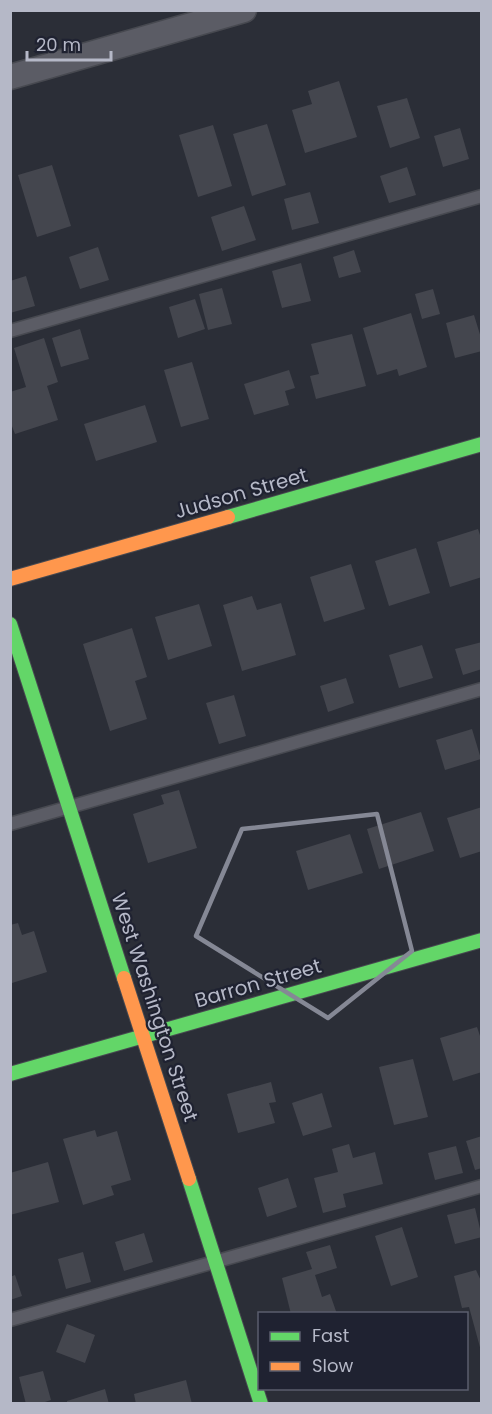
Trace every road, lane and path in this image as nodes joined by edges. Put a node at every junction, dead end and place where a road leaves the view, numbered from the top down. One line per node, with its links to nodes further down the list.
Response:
1 (244, 10): 2 (street)
2 (10, 77)
3 (482, 196): 4 (lane)
4 (10, 331)
5 (482, 444): 6 (street, Judson Street)
6 (10, 579)
7 (10, 624): 9 (street, West Washington Street)
8 (482, 689): 9 (lane)
9 (70, 808): 10 (lane); 12 (street, West Washington Street)
10 (10, 824)
11 (482, 940): 12 (street, Barron Street)
12 (144, 1036): 13 (street, Barron Street); 15 (street, West Washington Street)
13 (10, 1074)
14 (482, 1186): 15 (lane)
15 (216, 1262): 16 (lane); 17 (street, West Washington Street)
16 (10, 1320)
17 (261, 1404)

